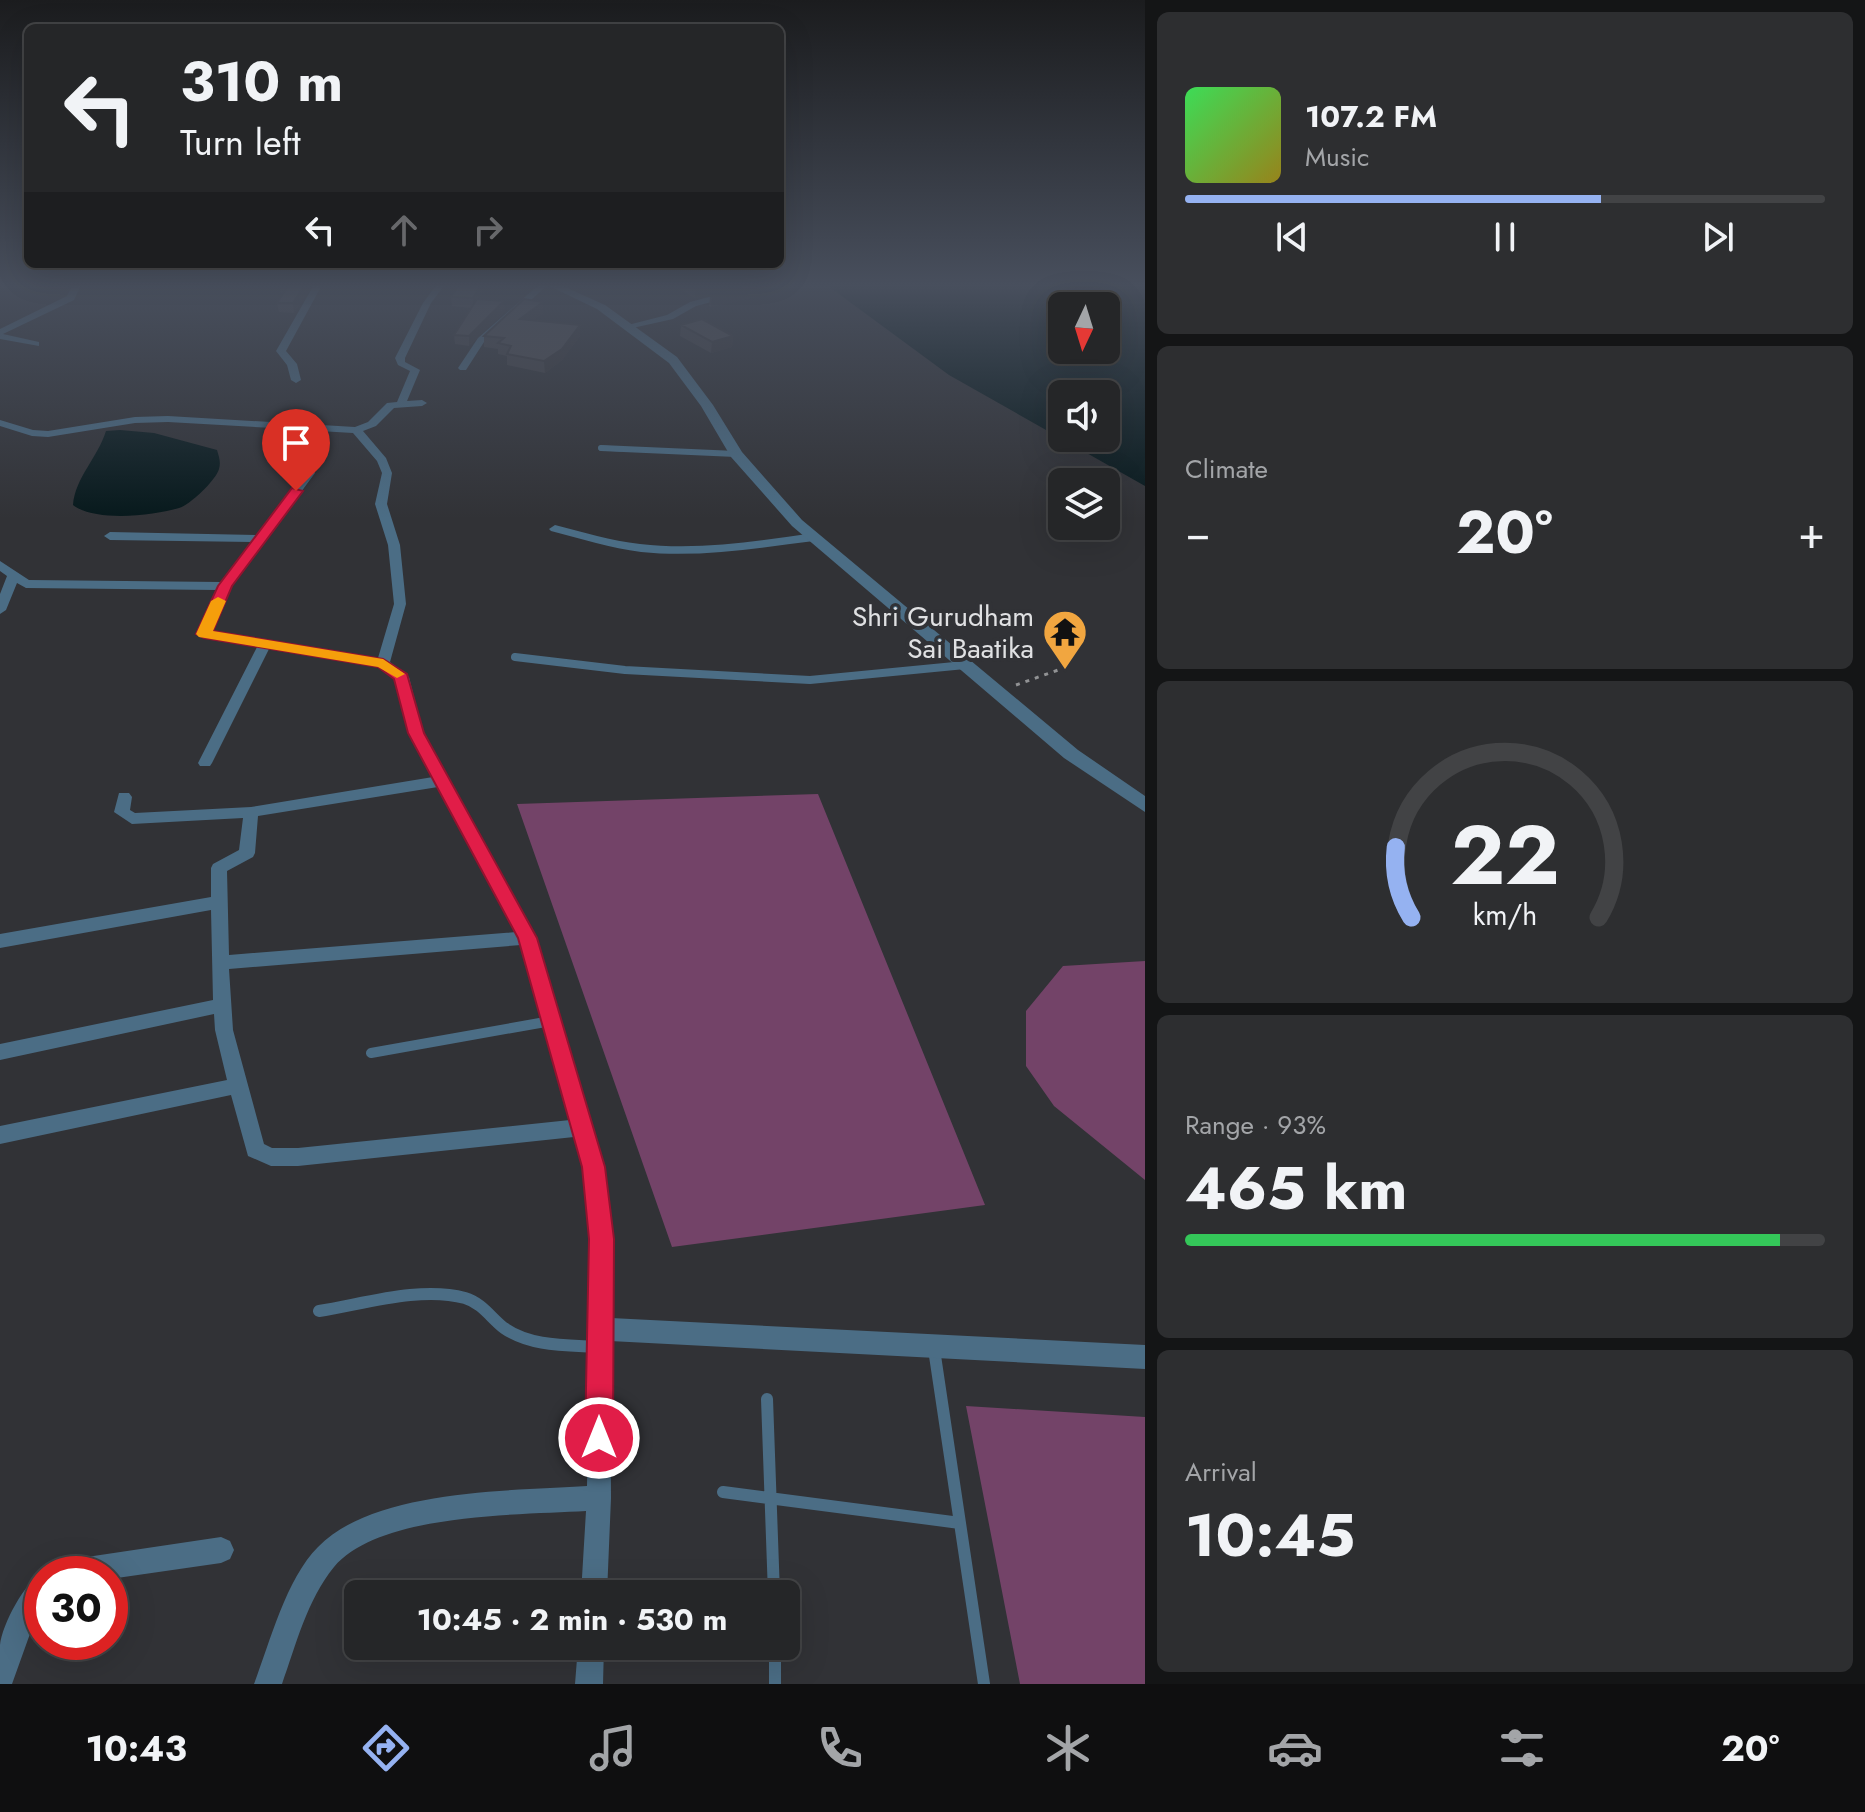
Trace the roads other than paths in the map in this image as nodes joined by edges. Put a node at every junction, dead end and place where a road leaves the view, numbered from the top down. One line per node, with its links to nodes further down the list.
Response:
1 (290, 362): 6 (street)
2 (401, 362): 7 (street)
3 (467, 362): 5 (street)
4 (674, 362): 13 (street)
5 (463, 368)
6 (296, 380)
7 (401, 403): 8 (street); 11 (street)
8 (422, 403)
9 (3, 427): 10 (street)
10 (316, 427): 11 (street); 17 (street)
11 (356, 430): 24 (street)
12 (601, 448): 13 (lane)
13 (736, 454): 16 (street)
14 (555, 529): 16 (street)
15 (110, 536): 17 (street)
16 (814, 537): 25 (street)
17 (260, 539): 20 (street)
18 (0, 565): 19 (street)
19 (14, 575): 20 (street); 21 (street)
20 (225, 586): 22 (street)
21 (0, 610)
22 (265, 644): 24 (street); 26 (street)
23 (515, 657): 25 (lane)
24 (383, 663): 27 (street)
25 (965, 665): 29 (street)
26 (205, 763)
27 (442, 781): 30 (street); 32 (street)
28 (124, 797): 30 (street)
29 (1145, 805)
30 (251, 812): 31 (street)
31 (218, 902): 33 (street); 34 (street)
32 (528, 938): 34 (street); 36 (street)
33 (0, 941)
34 (220, 963): 35 (street)
35 (223, 1005): 37 (street); 39 (street)
36 (551, 1021): 38 (lane); 40 (street)
37 (0, 1052)
38 (371, 1053)
39 (237, 1086): 40 (street); 41 (street)
40 (582, 1127): 43 (street)
41 (0, 1135)
42 (319, 1311): 43 (lane)
43 (599, 1338): 44 (street); 48 (street)
44 (934, 1346): 45 (street); 50 (lane)
45 (1145, 1357)
46 (767, 1399): 49 (lane)
47 (723, 1492): 49 (lane)
48 (599, 1498): 53 (street); 59 (street)
49 (772, 1498): 50 (lane); 54 (lane)
50 (960, 1523): 62 (lane)
51 (221, 1550): 52 (street)
52 (128, 1564)
53 (595, 1580)
54 (774, 1580)
55 (24, 1617): 58 (street)
56 (590, 1660): 60 (street)
57 (775, 1660): 61 (lane)
58 (0, 1680)
59 (268, 1684)
60 (589, 1684)
61 (775, 1684)
62 (984, 1684)

